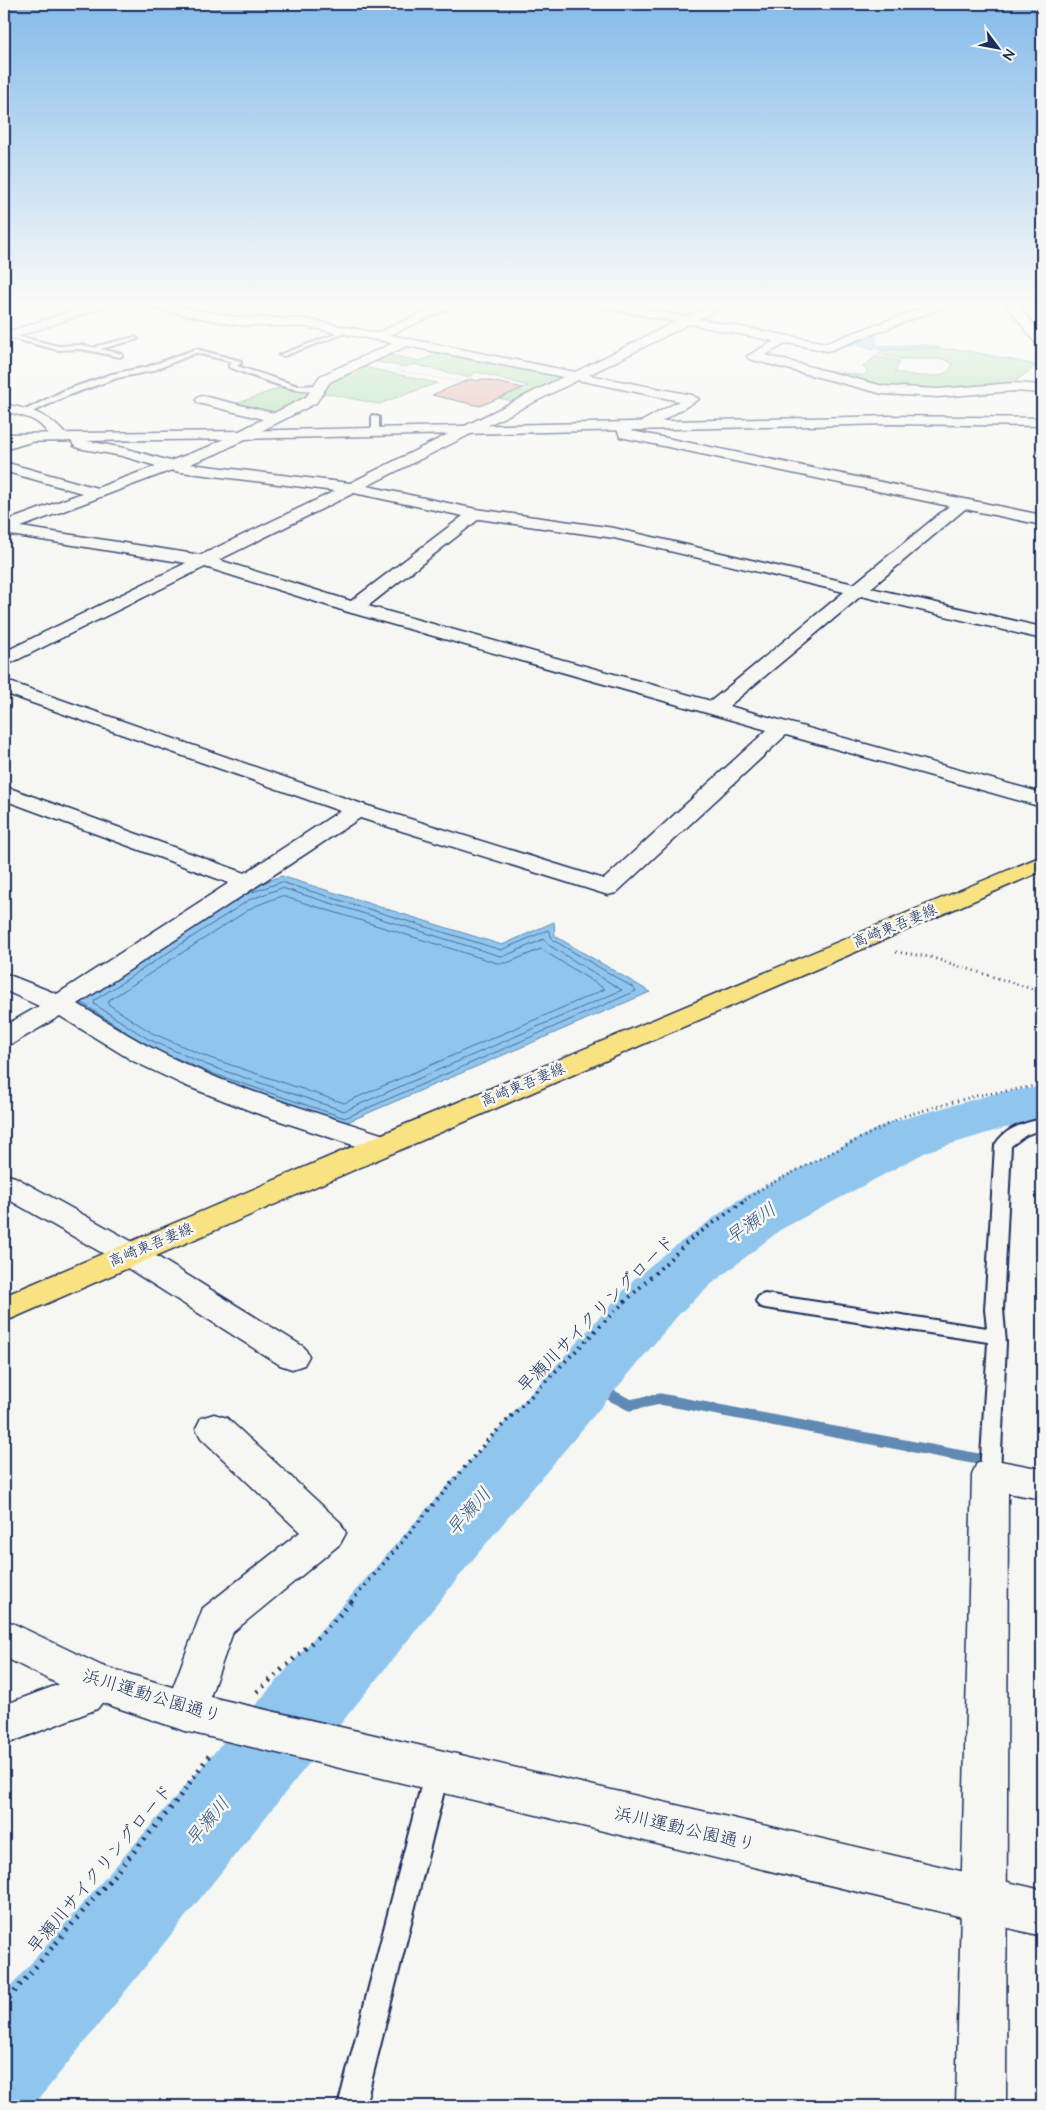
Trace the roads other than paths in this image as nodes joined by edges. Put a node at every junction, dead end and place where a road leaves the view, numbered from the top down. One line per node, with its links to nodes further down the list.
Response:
1 (50, 400): 7 (lane)
2 (206, 400): 9 (street)
3 (310, 400): 9 (street)
4 (524, 400): 13 (street)
5 (689, 400): 12 (street)
6 (4, 408): 7 (street)
7 (25, 412): 18 (street)
8 (375, 417): 14 (lane)
9 (275, 418): 15 (street)
10 (1042, 422): 12 (street)
11 (624, 427): 12 (street); 13 (street); 24 (street)
12 (642, 427)
13 (464, 430): 14 (street); 22 (street)
14 (376, 432): 15 (street)
15 (241, 435): 18 (street); 21 (street)
16 (4, 438): 17 (street)
17 (26, 438): 18 (street); 19 (street)
18 (69, 438): 21 (street)
19 (4, 446)
20 (4, 466): 23 (street)
21 (173, 466): 22 (street); 23 (street)
22 (352, 488): 25 (street); 28 (street)
23 (99, 493): 27 (street)
24 (962, 503): 26 (street); 29 (street)
25 (476, 514): 29 (street); 30 (street)
26 (1042, 520)
27 (4, 528): 28 (street)
28 (204, 561): 30 (street); 32 (street)
29 (859, 590): 31 (street); 34 (street)
30 (354, 608): 34 (street)
31 (1042, 633)
32 (4, 658)
33 (4, 686): 38 (street)
34 (715, 708): 35 (street)
35 (782, 727): 37 (street); 38 (street)
36 (4, 793): 40 (street)
37 (1042, 800)
38 (357, 810): 40 (street)
39 (1042, 863): 45 (main road, 高崎東吾妻線)
40 (247, 882): 42 (street)
41 (4, 981): 42 (street)
42 (59, 1005): 43 (street); 45 (street)
43 (4, 1037)
44 (1042, 1124): 50 (lane)
45 (383, 1145): 47 (main road, 高崎東吾妻線)
46 (4, 1184): 47 (street)
47 (129, 1254): 49 (main road, 高崎東吾妻線); 51 (street)
48 (765, 1300): 50 (lane)
49 (4, 1310)
50 (996, 1336): 53 (lane)
51 (292, 1356)
52 (214, 1428): 57 (street)
53 (990, 1474): 54 (street); 60 (street)
54 (1042, 1484)
55 (4, 1637): 56 (street, 浜川運動公園通り)
56 (94, 1682): 57 (street, 浜川運動公園通り); 58 (street)
57 (185, 1711): 59 (street, 浜川運動公園通り)
58 (4, 1725)
59 (438, 1770): 60 (street, 浜川運動公園通り); 62 (lane)
60 (983, 1900): 61 (street, 浜川運動公園通り); 63 (street)
61 (1042, 1913)
62 (351, 2106)
63 (981, 2106)

